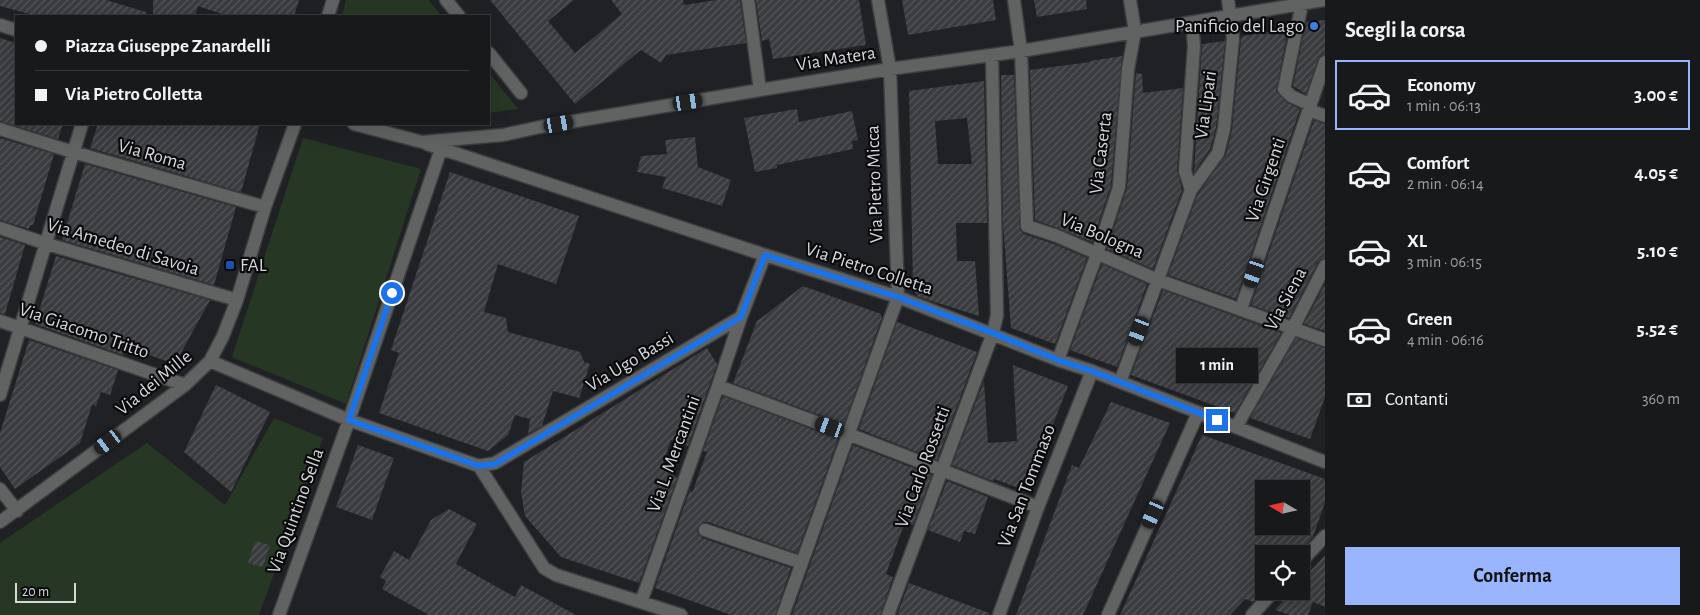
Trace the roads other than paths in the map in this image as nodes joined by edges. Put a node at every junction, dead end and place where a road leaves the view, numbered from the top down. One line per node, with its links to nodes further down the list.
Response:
1 (333, 0): 10 (street)
2 (446, 0): 11 (street)
3 (748, 0): 22 (street)
4 (878, 0): 21 (street, Via Pietro Micca)
5 (1014, 0): 17 (street)
6 (1130, 0): 16 (street, Via Caserta)
7 (1228, 0): 12 (street, Via Lipari)
8 (1325, 0): 9 (street, Via Matera)
9 (1302, 4): 12 (street, Via Matera); 24 (street)
10 (328, 15)
11 (459, 15)
12 (1231, 17): 13 (street, Via Matera); 33 (street, Via Lipari)
13 (1192, 23): 16 (street, Via Matera); 33 (street, Via Lipari)
14 (0, 25): 15 (street)
15 (15, 30)
16 (1134, 31): 17 (street, Via Matera); 37 (street, Via Caserta)
17 (1021, 51): 19 (street, Via Matera); 37 (street, Via Bologna)
18 (490, 54): 23 (street)
19 (992, 55): 21 (street, Via Matera); 48 (street, Via Carlo Rossetti)
20 (1325, 62): 24 (street, Via Girgenti)
21 (890, 69): 22 (street, Via Matera); 41 (street, Via Pietro Micca)
22 (760, 90): 30 (street, Via Matera)
23 (520, 93)
24 (1310, 108): 25 (street); 43 (street, Via Girgenti)
25 (1325, 116)
26 (82, 125): 32 (street)
27 (295, 125): 34 (street, Via dei Mille)
28 (358, 125): 30 (street, Via Matera)
29 (0, 129): 32 (street, Via Roma)
30 (422, 142): 31 (street, Via Pietro Colletta)
31 (441, 149): 38 (street, Via Pietro Colletta); 58 (street, Via Quintino Sella)
32 (73, 152): 34 (street, Via Roma); 36 (street)
33 (1191, 190): 40 (street, Via Lipari)
34 (265, 207): 42 (street, Via dei Mille)
35 (0, 228): 36 (street, Via Amedeo di Savoia)
36 (47, 244): 42 (street, Via Amedeo di Savoia); 46 (street)
37 (1097, 254): 40 (street, Via Bologna); 50 (street, Via Caserta)
38 (765, 255): 41 (street, Via Pietro Colletta); 44 (street)
39 (1325, 266): 47 (street, Via Siena)
40 (1158, 280): 43 (street, Via Bologna); 53 (street, Via Lipari)
41 (898, 297): 48 (street, Via Pietro Colletta); 60 (street)
42 (237, 300): 51 (street, Via dei Mille)
43 (1242, 309): 47 (street, Via Bologna)
44 (741, 317): 55 (street, Via L. Mercantini); 62 (street, Via Ugo Bassi)
45 (0, 322): 46 (street, Via Giacomo Tritto)
46 (21, 328): 54 (street, Via Giacomo Tritto); 56 (street)
47 (1292, 328): 49 (street, Via Bologna); 59 (street, Via Siena)
48 (993, 333): 50 (street, Via Pietro Colletta); 63 (street, Via Carlo Rossetti)
49 (1325, 340)
50 (1058, 360): 52 (street, Via Pietro Colletta)
51 (210, 361): 54 (street, Via dei Mille); 58 (street)
52 (1092, 371): 53 (street, Via Pietro Colletta); 65 (street, Via San Tommaso)
53 (1120, 382): 57 (street, Via Pietro Colletta)
54 (185, 385): 66 (street, Via dei Mille)
55 (718, 386): 60 (street); 73 (street, Via L. Mercantini)
56 (0, 395)
57 (1198, 413): 59 (street, Via Pietro Colletta); 79 (street)
58 (349, 420): 62 (street); 74 (street, Via Quintino Sella)
59 (1236, 427): 61 (street, Via Pietro Colletta)
60 (848, 434): 63 (street); 71 (street)
61 (1324, 457)
62 (479, 466): 73 (street)
63 (942, 469): 65 (street); 77 (street, Via Carlo Rossetti)
64 (0, 489): 66 (street)
65 (1038, 506): 78 (street, Via San Tommaso)
66 (17, 511): 67 (street, Via dei Mille)
67 (0, 522)
68 (705, 530): 71 (street)
69 (1325, 536): 70 (street)
70 (1310, 552)
71 (802, 563): 76 (street)
72 (1266, 600): 80 (street)
73 (641, 602): 75 (street)
74 (279, 615)
75 (681, 615)
76 (783, 615)
77 (888, 615)
78 (999, 615)
79 (1108, 615)
80 (1252, 615)

